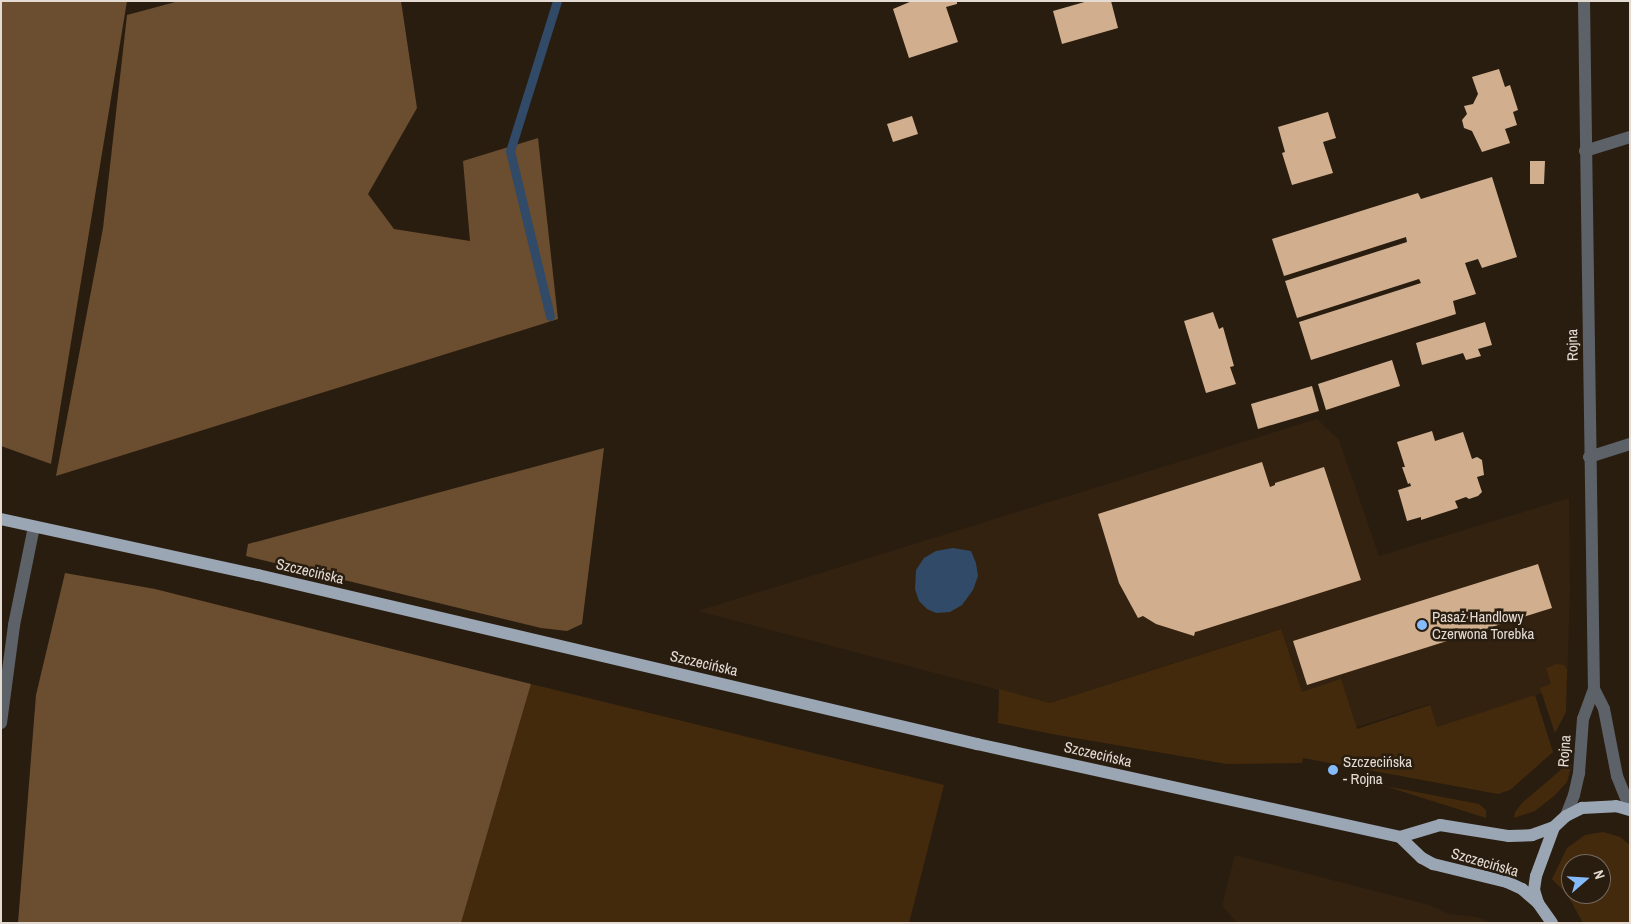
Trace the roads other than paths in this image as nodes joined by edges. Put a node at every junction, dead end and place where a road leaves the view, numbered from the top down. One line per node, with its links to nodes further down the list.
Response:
1 (1584, 1): 3 (street, Rojna)
2 (1630, 137): 3 (street)
3 (1585, 151): 5 (street, Rojna)
4 (1630, 444): 5 (street)
5 (1590, 457): 8 (street, Rojna)
6 (1, 519): 7 (main road, Szczecińska)
7 (34, 527): 9 (street); 13 (main road, Szczecińska)
8 (1594, 689): 10 (street, Rojna); 11 (street, Rojna)
9 (1, 723)
10 (1630, 810): 11 (main road)
11 (1566, 816): 12 (main road)
12 (1554, 827): 13 (main road, Szczecińska); 14 (main road)
13 (1400, 837): 14 (main road, Szczecińska)
14 (1538, 902): 15 (main road)
15 (1552, 923)

